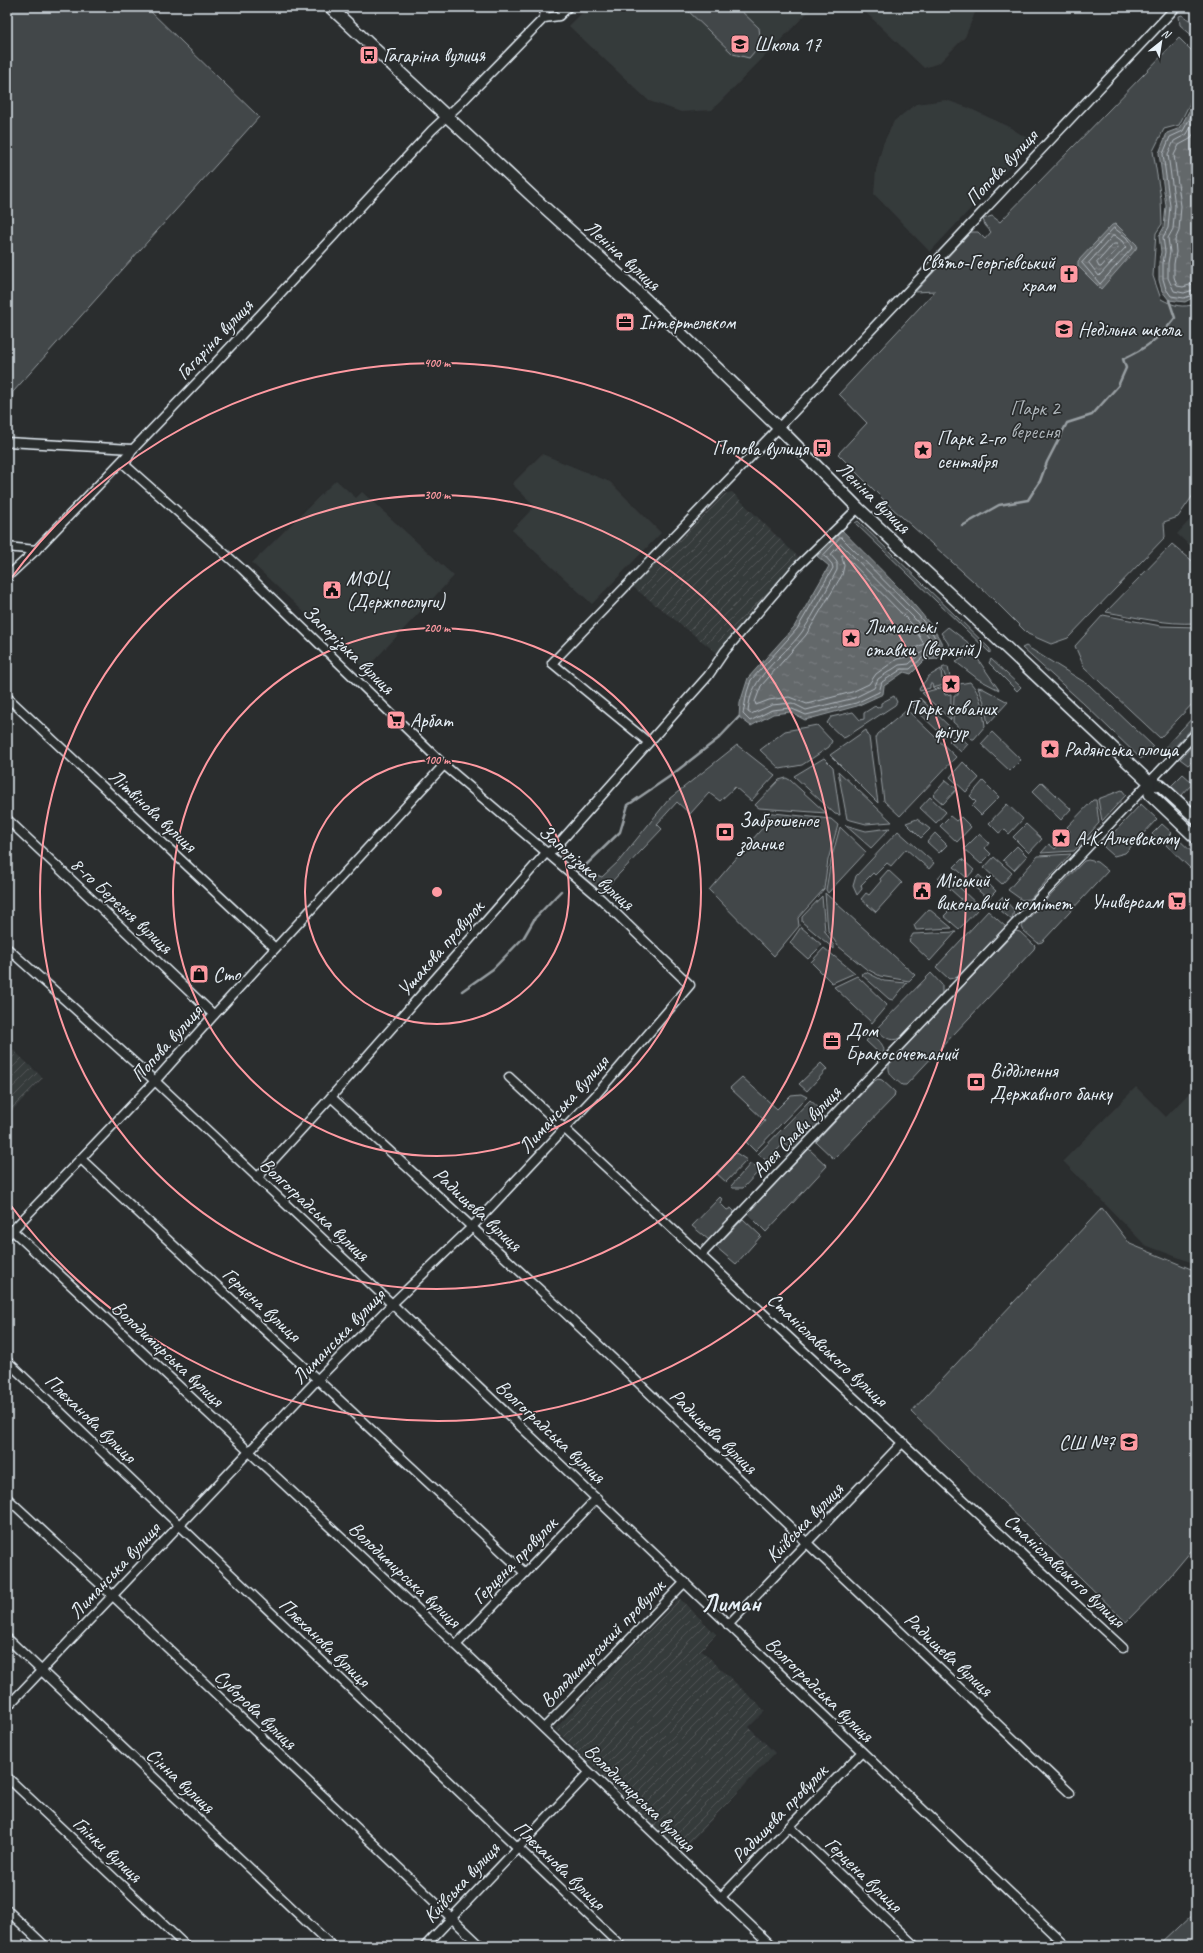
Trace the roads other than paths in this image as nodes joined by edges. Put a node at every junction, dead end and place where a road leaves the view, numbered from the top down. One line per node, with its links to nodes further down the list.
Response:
1 (330, 7): 6 (street, Леніна вулиця)
2 (544, 7): 5 (street)
3 (568, 7): 5 (street, Гагаріна вулиця)
4 (1176, 7): 7 (street, Попова вулиця)
5 (544, 18): 6 (street, Гагаріна вулиця)
6 (447, 116): 7 (street, Леніна вулиця); 9 (street, Гагаріна вулиця)
7 (778, 427): 10 (street, Леніна вулиця); 16 (street, Попова вулиця)
8 (7, 442): 9 (street)
9 (132, 449): 12 (street, Гагаріна вулиця); 17 (street, Запорізька вулиця)
10 (858, 508): 16 (street, Ушакова провулок); 18 (street, Леніна вулиця)
11 (7, 547): 12 (street)
12 (36, 550): 13 (street, Гагаріна вулиця)
13 (7, 577)
14 (7, 697): 24 (street, Літвінова вулиця)
15 (1196, 733): 18 (street, Алея Слави вулиця)
16 (648, 742): 22 (street, Ушакова провулок)
17 (444, 764): 22 (street, Запорізька вулиця); 24 (street, Попова вулиця)
18 (1149, 782): 19 (street, Леніна вулиця); 21 (street, Леніна вулиця); 35 (street, Алея Слави вулиця)
19 (1196, 818)
20 (7, 820): 26 (street, 8-го Березня вулиця)
21 (1196, 838)
22 (546, 853): 25 (street, Запорізька вулиця); 29 (street, Ушакова провулок)
23 (7, 948): 28 (street, Волгоградська вулиця)
24 (275, 948): 26 (street, Попова вулиця)
25 (690, 985): 30 (street, Лиманська вулиця)
26 (214, 1015): 28 (street, Попова вулиця)
27 (509, 1077): 30 (street, Станіславського вулиця)
28 (155, 1081): 31 (street, Попова вулиця); 32 (street, Волгоградська вулиця)
29 (331, 1097): 32 (street, Ушакова провулок); 33 (street, Радищева вулиця)
30 (564, 1128): 33 (street, Лиманська вулиця); 35 (street, Станіславського вулиця)
31 (81, 1158): 34 (street, Попова вулиця); 38 (street, Герцена вулиця)
32 (257, 1178): 36 (street, Волгоградська вулиця)
33 (472, 1227): 36 (street, Лиманська вулиця); 44 (street, Радищева вулиця)
34 (9, 1233): 40 (street, Володимирська вулиця)
35 (701, 1255): 39 (street, Станіславського вулиця)
36 (392, 1304): 38 (street, Лиманська вулиця); 42 (street, Волгоградська вулиця)
37 (7, 1361): 43 (street, Плєханова вулиця)
38 (318, 1379): 40 (street, Лиманська вулиця); 45 (street, Герцена вулиця)
39 (903, 1442): 44 (street, Київська вулиця); 51 (street, Станіславського вулиця)
40 (249, 1452): 43 (street, Лиманська вулиця); 50 (street, Володимирська вулиця)
41 (7, 1498): 47 (street, Суворова вулиця)
42 (597, 1498): 45 (street, Герцена провулок); 46 (street, Волгоградська вулиця)
43 (179, 1526): 47 (street, Лиманська вулиця); 60 (street, Плєханова вулиця)
44 (807, 1544): 48 (street, Київська вулиця); 58 (street, Радищева вулиця)
45 (525, 1573): 50 (street, Герцена провулок)
46 (685, 1582): 48 (street, Волгоградська вулиця); 54 (street, Володимирський провулок)
47 (113, 1596): 52 (street, Лиманська вулиця); 63 (street, Суворова вулиця)
48 (728, 1625): 55 (street, Волгоградська вулиця)
49 (7, 1638): 52 (street, Сінна вулиця)
50 (456, 1645): 54 (street, Володимирська вулиця)
51 (1123, 1648)
52 (42, 1671): 53 (street, Лиманська вулиця); 66 (street, Сінна вулиця)
53 (7, 1707)
54 (544, 1728): 56 (street, Володимирська вулиця)
55 (862, 1752): 59 (street, Радищева провулок); 72 (street, Волгоградська вулиця)
56 (589, 1773): 60 (street, Київська вулиця); 61 (street, Володимирська вулиця)
57 (7, 1777): 65 (street, Глінки вулиця)
58 (1070, 1793)
59 (790, 1827): 61 (street, Радищева провулок); 71 (street, Герцена вулиця)
60 (517, 1847): 63 (street, Київська вулиця); 69 (street, Плєханова вулиця)
61 (721, 1897): 70 (street, Володимирська вулиця)
62 (7, 1910): 64 (street)
63 (451, 1918): 67 (street, Київська вулиця); 68 (street, Суворова вулиця)
64 (45, 1946)
65 (186, 1946)
66 (332, 1946)
67 (425, 1946)
68 (481, 1946)
69 (621, 1946)
70 (772, 1946)
71 (915, 1946)
72 (1066, 1946)

